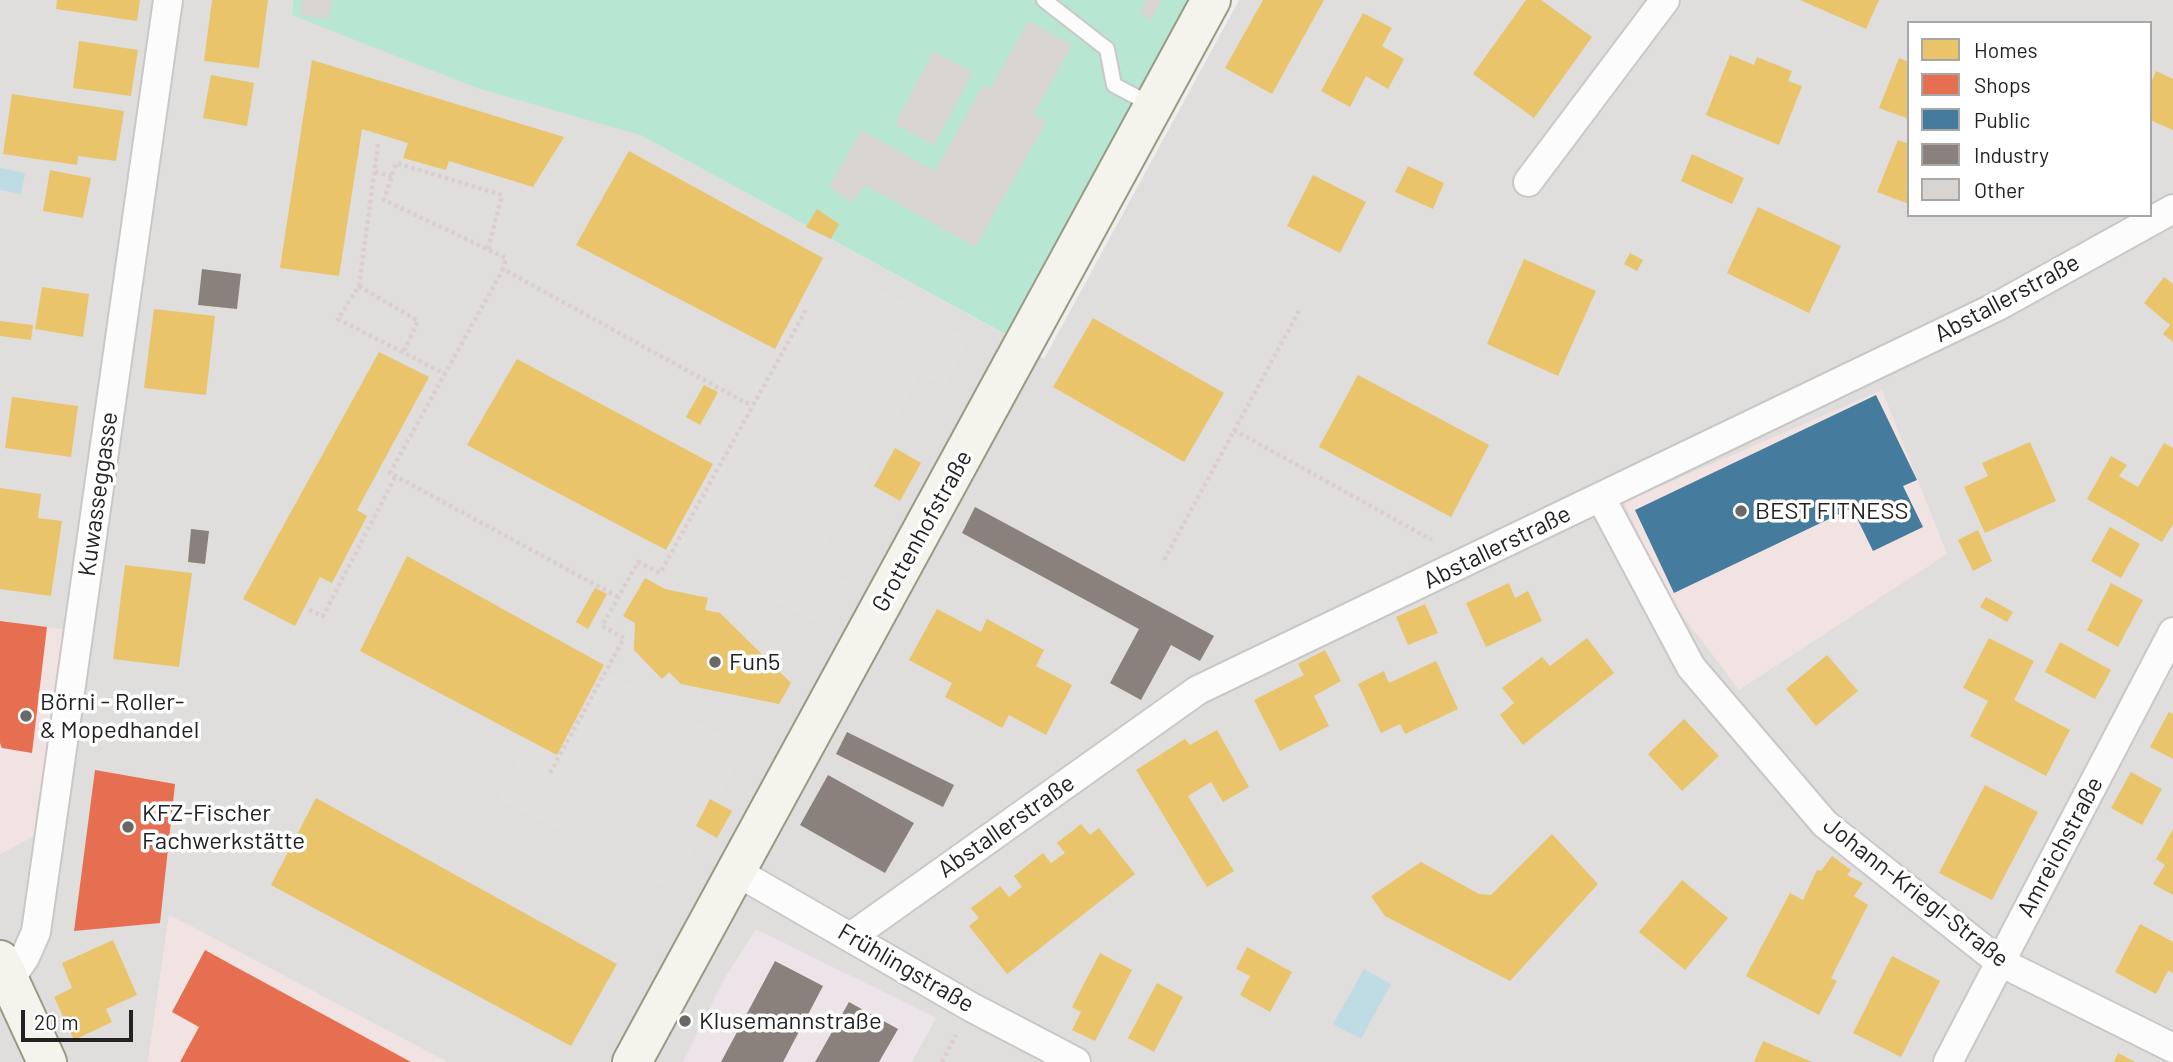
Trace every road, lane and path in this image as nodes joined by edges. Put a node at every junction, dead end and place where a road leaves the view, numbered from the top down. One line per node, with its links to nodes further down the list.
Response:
1 (168, 0): 31 (street, Kuwasseggasse)
2 (1044, 0): 5 (lane)
3 (1211, 0): 5 (main road, Grottenhofstraße)
4 (1665, 0): 9 (street)
5 (1153, 106): 28 (main road, Grottenhofstraße)
6 (378, 144): 7 (path)
7 (375, 172): 8 (path); 13 (path)
8 (392, 176): 11 (path); 11 (path)
9 (1528, 183)
10 (2173, 209): 21 (street, Abstallerstraße)
11 (488, 249): 12 (path)
12 (503, 269): 17 (path); 18 (path)
13 (359, 286): 16 (path); 16 (path)
14 (1300, 309): 19 (path)
15 (806, 310): 18 (path)
16 (403, 353): 17 (path)
17 (445, 374): 20 (path)
18 (753, 403): 24 (path)
19 (1234, 430): 22 (path); 23 (path)
20 (396, 475): 24 (path); 25 (path)
21 (1601, 498): 23 (street, Abstallerstraße); 30 (street, Johann-Kriegl-Straße)
22 (1164, 560)
23 (1454, 568): 29 (street, Abstallerstraße)
24 (618, 597): 27 (path)
25 (309, 610)
26 (2173, 632): 30 (street, Amreichstraße)
27 (550, 773)
28 (737, 872): 29 (street, Frühlingstraße); 34 (main road, Grottenhofstraße)
29 (852, 936): 35 (street, Frühlingstraße)
30 (2000, 962): 32 (street, Johann-Kriegl-Straße); 36 (street, Amreichstraße)
31 (5, 970): 33 (main road)
32 (2173, 1048)
33 (47, 1062)
34 (632, 1062)
35 (1076, 1062)
36 (1948, 1062)

